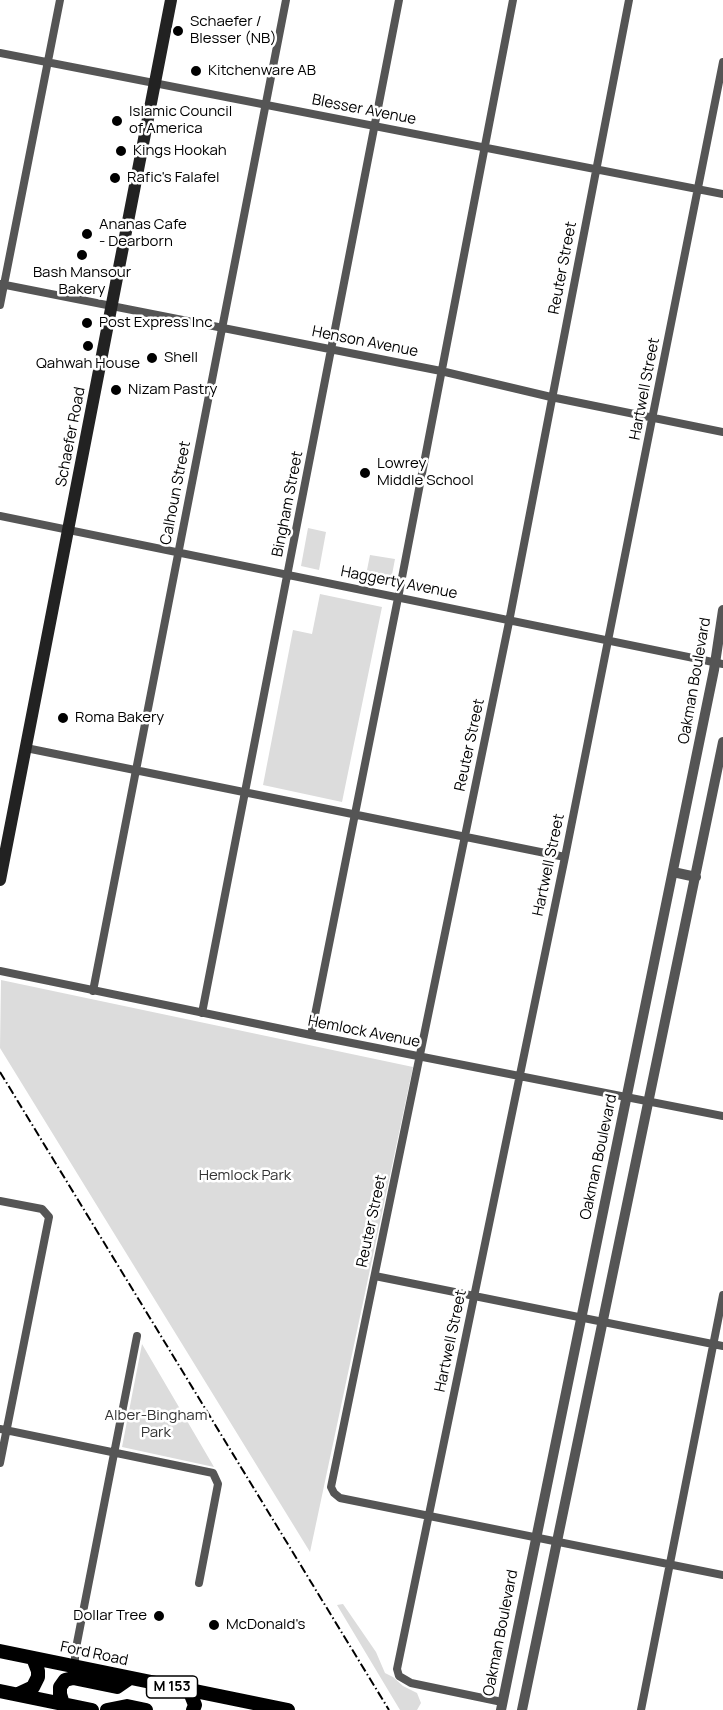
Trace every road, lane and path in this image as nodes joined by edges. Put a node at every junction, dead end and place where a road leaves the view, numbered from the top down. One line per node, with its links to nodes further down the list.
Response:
1 (60, 0): 9 (street)
2 (171, 0): 10 (main road, Schaefer Road)
3 (286, 0): 11 (street, Calhoun Street)
4 (399, 0): 12 (street, Bingham Street)
5 (513, 0): 13 (street)
6 (629, 0): 14 (street, Reuter Street)
7 (0, 53): 9 (street, Blesser Avenue)
8 (723, 62): 15 (street, Hartwell Street)
9 (47, 63): 10 (street, Blesser Avenue); 17 (street)
10 (155, 84): 11 (street, Blesser Avenue); 19 (main road, Schaefer Road)
11 (265, 105): 12 (street, Blesser Avenue); 20 (street, Calhoun Street)
12 (375, 126): 13 (street, Blesser Avenue); 21 (street, Bingham Street)
13 (484, 147): 14 (street, Blesser Avenue); 22 (street)
14 (596, 169): 15 (street, Blesser Avenue); 23 (street, Reuter Street)
15 (698, 189): 16 (street, Blesser Avenue); 24 (street, Hartwell Street)
16 (723, 194)
17 (2, 285): 18 (street); 19 (street, Henson Avenue)
18 (0, 305)
19 (112, 307): 20 (street, Henson Avenue); 27 (main road, Schaefer Road)
20 (222, 328): 21 (street, Henson Avenue); 28 (street, Calhoun Street)
21 (331, 349): 22 (street, Henson Avenue); 29 (street, Bingham Street)
22 (441, 371): 23 (street, Henson Avenue); 30 (street)
23 (552, 397): 24 (street, Henson Avenue); 32 (street, Reuter Street)
24 (653, 418): 25 (street, Henson Avenue); 33 (street, Hartwell Street)
25 (723, 432)
26 (0, 516): 27 (street, Haggerty Avenue)
27 (69, 530): 28 (street, Haggerty Avenue); 36 (main road, Schaefer Road)
28 (178, 552): 29 (street, Haggerty Avenue); 37 (street, Calhoun Street)
29 (288, 574): 30 (street, Haggerty Avenue); 38 (street, Bingham Street)
30 (398, 597): 32 (street, Haggerty Avenue); 39 (street)
31 (723, 610): 34 (street, Oakman Boulevard)
32 (509, 619): 33 (street, Haggerty Avenue); 40 (street, Reuter Street)
33 (609, 640): 34 (street, Haggerty Avenue); 41 (street, Hartwell Street)
34 (719, 663): 42 (street, Oakman Boulevard)
35 (723, 742): 43 (street)
36 (26, 748): 37 (street); 44 (main road, Schaefer Road)
37 (136, 770): 38 (street); 46 (street, Calhoun Street)
38 (246, 792): 39 (street); 47 (street, Bingham Street)
39 (354, 814): 40 (street); 48 (street)
40 (465, 837): 41 (street); 49 (street, Reuter Street)
41 (565, 857): 50 (street, Hartwell Street)
42 (673, 872): 43 (street); 51 (street, Oakman Boulevard)
43 (696, 877): 52 (street)
44 (0, 880)
45 (0, 971): 46 (street, Hemlock Avenue)
46 (93, 991): 47 (street, Hemlock Avenue)
47 (201, 1013): 48 (street, Hemlock Avenue)
48 (311, 1035): 49 (street, Hemlock Avenue)
49 (420, 1056): 50 (street, Hemlock Avenue); 55 (street, Reuter Street)
50 (520, 1076): 51 (street, Hemlock Avenue); 57 (street, Hartwell Street)
51 (627, 1097): 52 (street, Hemlock Avenue); 58 (street, Oakman Boulevard)
52 (649, 1102): 53 (street, Hemlock Avenue); 59 (street)
53 (723, 1116)
54 (0, 1201): 63 (street)
55 (375, 1276): 57 (street); 66 (street, Reuter Street)
56 (723, 1295): 61 (street)
57 (474, 1296): 58 (street); 66 (street, Hartwell Street)
58 (581, 1317): 59 (street); 67 (street, Oakman Boulevard)
59 (603, 1322): 61 (street); 68 (street)
60 (137, 1336): 64 (street)
61 (713, 1344): 62 (street); 69 (street)
62 (723, 1346)
63 (3, 1430): 64 (street); 65 (street)
64 (114, 1452): 71 (street); 74 (street)
65 (0, 1463)
66 (429, 1516): 67 (street); 79 (street, Hartwell Street)
67 (535, 1537): 68 (street); 79 (street, Oakman Boulevard)
68 (557, 1541): 69 (street); 88 (street)
69 (670, 1564): 70 (street); 89 (street)
70 (723, 1575)
71 (199, 1583)
72 (0, 1651): 73 (main road, Ford Road / M 153)
73 (33, 1658): 74 (main road, Ford Road / M 153); 78 (main road)
74 (75, 1667): 75 (main road, Ford Road / M 153)
75 (130, 1678): 77 (main road, Ford Road / M 153); 80 (main road)
76 (0, 1690): 78 (main road)
77 (189, 1690): 84 (main road); 87 (main road, Ford Road / M 153)
78 (18, 1694): 80 (main road)
79 (502, 1706)
80 (63, 1707): 81 (main road)
81 (92, 1710)
82 (107, 1710): 83 (main road)
83 (147, 1710)
84 (194, 1710)
85 (228, 1710): 86 (main road)
86 (250, 1710)
87 (288, 1710)
88 (522, 1710)
89 (641, 1710)

